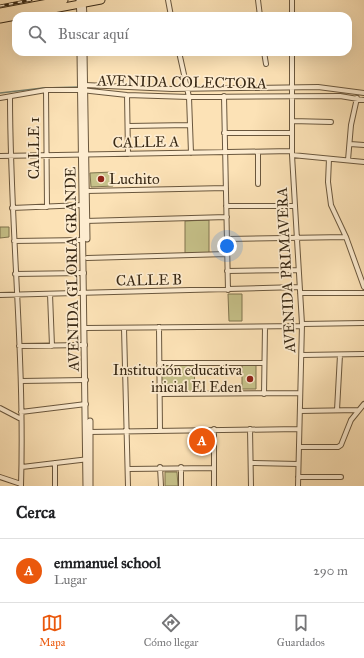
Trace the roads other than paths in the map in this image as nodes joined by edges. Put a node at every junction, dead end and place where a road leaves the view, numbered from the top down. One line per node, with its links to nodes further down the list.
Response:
1 (64, 0): 7 (highway)
2 (102, 0): 6 (highway)
3 (168, 0): 11 (street)
4 (258, 0): 12 (street)
5 (292, 0): 13 (street)
6 (81, 2): 8 (highway); 9 (street); 10 (street)
7 (0, 12)
8 (33, 12)
9 (80, 12)
10 (83, 12)
11 (170, 12)
12 (260, 12)
13 (292, 12)
14 (12, 16): 15 (highway)
15 (0, 19)
16 (80, 56): 24 (street, AVENIDA GLORIA GRANDE)
17 (84, 56): 24 (street, AVENIDA GLORIA GRANDE)
18 (180, 56): 23 (street)
19 (265, 56): 21 (street)
20 (292, 56): 22 (street, AVENIDA PRIMAVERA)
21 (266, 64)
22 (292, 87): 23 (street, AVENIDA COLECTORA); 26 (street, AVENIDA COLECTORA); 29 (street, AVENIDA PRIMAVERA)
23 (188, 88): 24 (street, AVENIDA COLECTORA); 31 (street)
24 (83, 89): 25 (street, AVENIDA COLECTORA); 27 (street, AVENIDA COLECTORA); 48 (street, AVENIDA GLORIA GRANDE)
25 (46, 90): 30 (street, AVENIDA COLECTORA); 51 (street, CALLE 1)
26 (364, 94): 33 (street)
27 (127, 95): 31 (street, AVENIDA COLECTORA); 38 (street)
28 (224, 96): 29 (street, AVENIDA COLECTORA); 31 (street, AVENIDA COLECTORA); 39 (street)
29 (292, 96): 33 (street, AVENIDA COLECTORA); 35 (street, AVENIDA PRIMAVERA)
30 (10, 97): 32 (street, AVENIDA COLECTORA); 50 (street)
31 (189, 97): 37 (street)
32 (0, 98)
33 (356, 98): 34 (street, AVENIDA COLECTORA); 41 (street)
34 (364, 100)
35 (292, 121): 36 (street); 40 (street, AVENIDA PRIMAVERA)
36 (331, 122)
37 (190, 125): 38 (street); 47 (street)
38 (128, 126): 46 (street)
39 (224, 133): 40 (street); 43 (street)
40 (292, 133): 45 (street, AVENIDA PRIMAVERA)
41 (350, 144): 42 (street); 53 (street)
42 (364, 145)
43 (224, 152): 44 (street, CALLE A); 47 (street, CALLE A); 56 (street)
44 (258, 152): 45 (street, CALLE A); 55 (street)
45 (292, 153): 52 (street, CALLE A); 61 (street, AVENIDA PRIMAVERA)
46 (128, 154): 47 (street, CALLE A); 48 (street, CALLE A)
47 (191, 154)
48 (84, 155): 51 (street, CALLE A); 57 (street, AVENIDA GLORIA GRANDE); 58 (street, AVENIDA GLORIA GRANDE)
49 (0, 156): 50 (street, CALLE A)
50 (10, 156): 51 (street, CALLE A); 62 (street)
51 (46, 156): 59 (street, CALLE 1)
52 (329, 159): 53 (street, CALLE A); 65 (street)
53 (348, 160): 54 (street, CALLE A)
54 (364, 162)
55 (258, 184)
56 (226, 188): 57 (street); 60 (street)
57 (86, 191): 64 (street, AVENIDA GLORIA GRANDE)
58 (83, 205): 59 (street); 64 (street, AVENIDA GLORIA GRANDE)
59 (47, 206): 62 (street)
60 (226, 206): 61 (street); 63 (street)
61 (295, 206): 66 (street, AVENIDA PRIMAVERA)
62 (12, 208): 69 (street)
63 (226, 217): 64 (street); 67 (street)
64 (85, 221): 68 (street, AVENIDA GLORIA GRANDE); 71 (street, AVENIDA GLORIA GRANDE)
65 (346, 237): 66 (street); 77 (street)
66 (297, 238): 67 (street); 72 (street, AVENIDA PRIMAVERA)
67 (227, 239): 70 (street)
68 (83, 240): 69 (street); 74 (street, AVENIDA GLORIA GRANDE)
69 (14, 242): 75 (street)
70 (227, 254): 71 (street); 73 (street)
71 (87, 258): 79 (street, AVENIDA GLORIA GRANDE)
72 (298, 270): 73 (street); 76 (street, AVENIDA PRIMAVERA)
73 (227, 271): 78 (street)
74 (84, 273): 75 (street); 79 (street, AVENIDA GLORIA GRANDE)
75 (15, 274): 82 (street)
76 (299, 287): 78 (street, CALLE B); 80 (street, AVENIDA PRIMAVERA)
77 (364, 287)
78 (228, 290): 79 (street, CALLE B)
79 (86, 293): 83 (street, CALLE B); 89 (street, AVENIDA GLORIA GRANDE)
80 (300, 293): 81 (street); 86 (street, AVENIDA PRIMAVERA)
81 (364, 293)
82 (16, 294): 83 (street, CALLE B); 84 (street, CALLE B); 92 (street)
83 (50, 294): 93 (street)
84 (0, 295)
85 (364, 323): 86 (street)
86 (301, 325): 87 (street); 95 (street, AVENIDA PRIMAVERA)
87 (265, 326): 88 (street); 98 (street)
88 (159, 327): 90 (street); 97 (street)
89 (87, 328): 90 (street); 91 (street, AVENIDA GLORIA GRANDE); 117 (street, AVENIDA GLORIA GRANDE)
90 (124, 328): 115 (street)
91 (86, 345): 93 (street); 99 (street, AVENIDA GLORIA GRANDE)
92 (19, 346): 93 (street); 100 (street)
93 (52, 346)
94 (364, 354): 96 (street)
95 (302, 355): 96 (street); 103 (street, AVENIDA PRIMAVERA)
96 (340, 356): 107 (street)
97 (159, 363): 98 (street); 101 (street)
98 (264, 363): 102 (street)
99 (86, 380): 100 (street); 104 (street, AVENIDA GLORIA GRANDE)
100 (21, 381): 110 (street)
101 (160, 394): 102 (street); 116 (street)
102 (264, 394): 103 (street)
103 (300, 394): 109 (street, AVENIDA PRIMAVERA)
104 (86, 404): 110 (street); 117 (street, AVENIDA GLORIA GRANDE)
105 (364, 404): 108 (street)
106 (0, 408): 111 (street)
107 (337, 410): 108 (street); 109 (street)
108 (359, 410): 118 (street)
109 (300, 411): 114 (street, AVENIDA PRIMAVERA)
110 (22, 412): 111 (street)
111 (22, 419): 123 (street)
112 (214, 429): 113 (street); 116 (street); 127 (street)
113 (250, 429): 114 (street); 121 (street)
114 (299, 429): 118 (street, AVENIDA PRIMAVERA)
115 (126, 431): 116 (street); 117 (street); 126 (street)
116 (160, 431)
117 (88, 432): 119 (street, AVENIDA GLORIA GRANDE)
118 (299, 447): 122 (street, AVENIDA PRIMAVERA)
119 (88, 459): 120 (street); 133 (street, AVENIDA GLORIA GRANDE); 134 (street, AVENIDA GLORIA GRANDE)
120 (55, 463): 123 (street); 132 (street)
121 (251, 463): 122 (street); 139 (street)
122 (298, 464): 129 (street, AVENIDA PRIMAVERA)
123 (22, 467): 131 (street)
124 (160, 467): 125 (street); 126 (street); 136 (street)
125 (181, 467): 127 (street); 137 (street)
126 (128, 468): 135 (street)
127 (214, 468): 138 (street)
128 (0, 477): 131 (street)
129 (298, 477): 130 (street); 140 (street, AVENIDA PRIMAVERA)
130 (341, 477)
131 (21, 485)
132 (55, 486)
133 (86, 486)
134 (90, 486)
135 (128, 486)
136 (161, 486)
137 (181, 486)
138 (214, 486)
139 (251, 486)
140 (298, 486)

